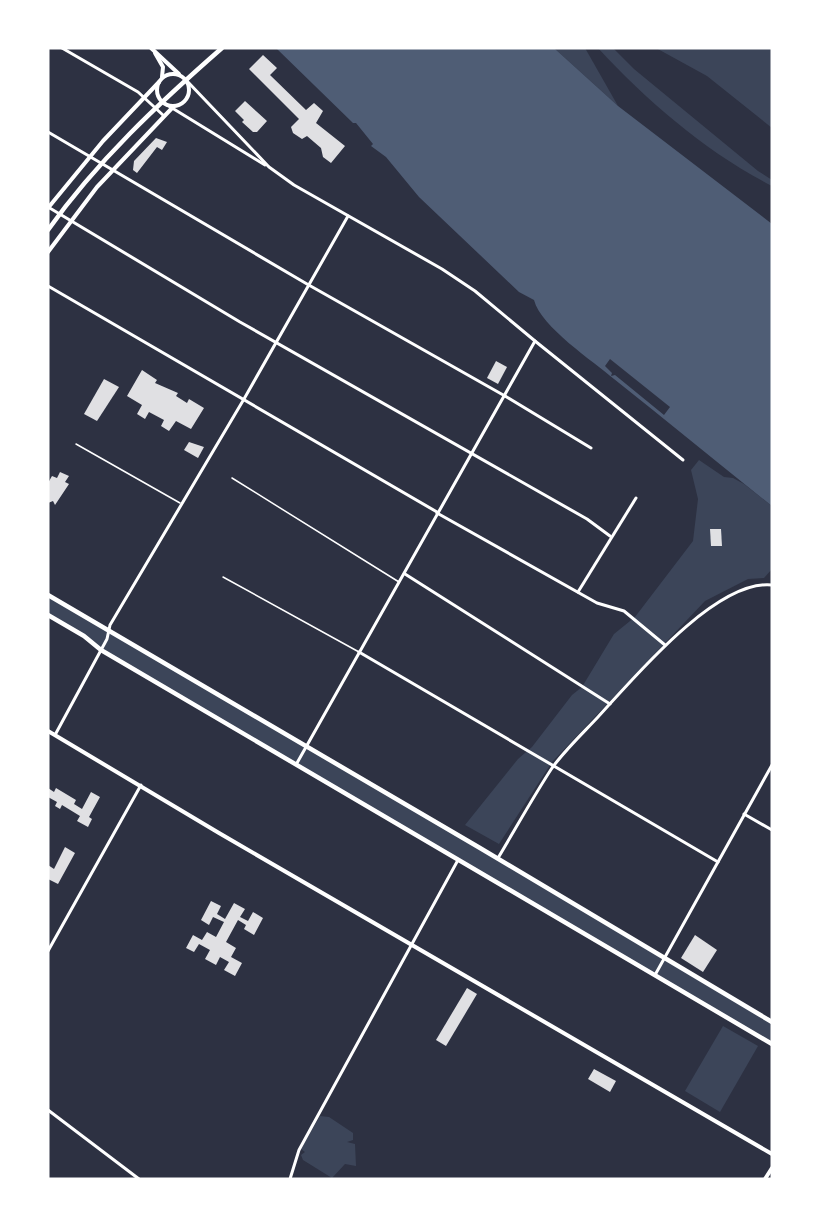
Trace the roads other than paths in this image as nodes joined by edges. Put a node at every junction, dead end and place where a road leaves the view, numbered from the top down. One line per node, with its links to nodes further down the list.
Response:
1 (62, 48): 5 (street)
2 (222, 48): 15 (highway)
3 (184, 78): 4 (main road); 4 (main road); 6 (main road); 10 (street)
4 (160, 80): 5 (main road); 6 (main road)
5 (145, 97): 7 (street); 9 (main road)
6 (173, 108): 7 (main road); 10 (street)
7 (165, 116): 11 (main road)
8 (48, 132): 9 (street)
9 (90, 156): 11 (street); 12 (main road)
10 (269, 167): 13 (street)
11 (113, 170): 14 (main road); 17 (street)
12 (48, 208): 14 (street)
13 (348, 216): 17 (street); 20 (street)
14 (70, 221): 16 (main road); 19 (street)
15 (48, 230)
16 (48, 252)
17 (307, 284): 19 (street); 21 (street)
18 (48, 286): 22 (street)
19 (275, 341): 22 (street); 25 (street)
20 (535, 341): 21 (street); 26 (street)
21 (505, 396): 24 (street); 25 (street)
22 (244, 399): 29 (street); 30 (street)
23 (76, 444): 29 (lane)
24 (591, 448)
25 (471, 454): 30 (street); 31 (street)
26 (683, 460)
27 (232, 478): 34 (lane)
28 (636, 498): 31 (street)
29 (183, 504): 39 (street)
30 (437, 512): 32 (street); 36 (street)
31 (610, 536): 36 (street)
32 (405, 574): 34 (street); 43 (street)
33 (223, 577): 42 (lane)
34 (400, 582): 42 (street)
35 (772, 585): 40 (street)
36 (578, 592): 40 (street)
37 (48, 595): 39 (highway)
38 (48, 615): 41 (highway)
39 (110, 632): 41 (street); 46 (highway)
40 (665, 645): 43 (street)
41 (101, 650): 45 (street); 47 (highway)
42 (359, 652): 46 (street); 49 (street)
43 (610, 704): 49 (street)
44 (48, 731): 45 (main road)
45 (55, 735): 50 (main road)
46 (306, 746): 47 (street); 53 (highway)
47 (297, 763): 54 (highway)
48 (772, 765): 51 (street)
49 (553, 766): 53 (street); 55 (street)
50 (141, 785): 56 (main road); 57 (street)
51 (744, 814): 52 (street); 55 (street)
52 (772, 830)
53 (498, 858): 58 (highway)
54 (458, 860): 56 (street); 59 (highway)
55 (718, 862): 58 (street)
56 (411, 943): 63 (main road); 66 (street)
57 (48, 951)
58 (664, 959): 59 (street); 60 (highway)
59 (655, 975): 61 (highway)
60 (772, 1022)
61 (772, 1044)
62 (48, 1110): 65 (street)
63 (772, 1154)
64 (772, 1168): 67 (main road)
65 (139, 1179)
66 (290, 1179)
67 (765, 1179)

